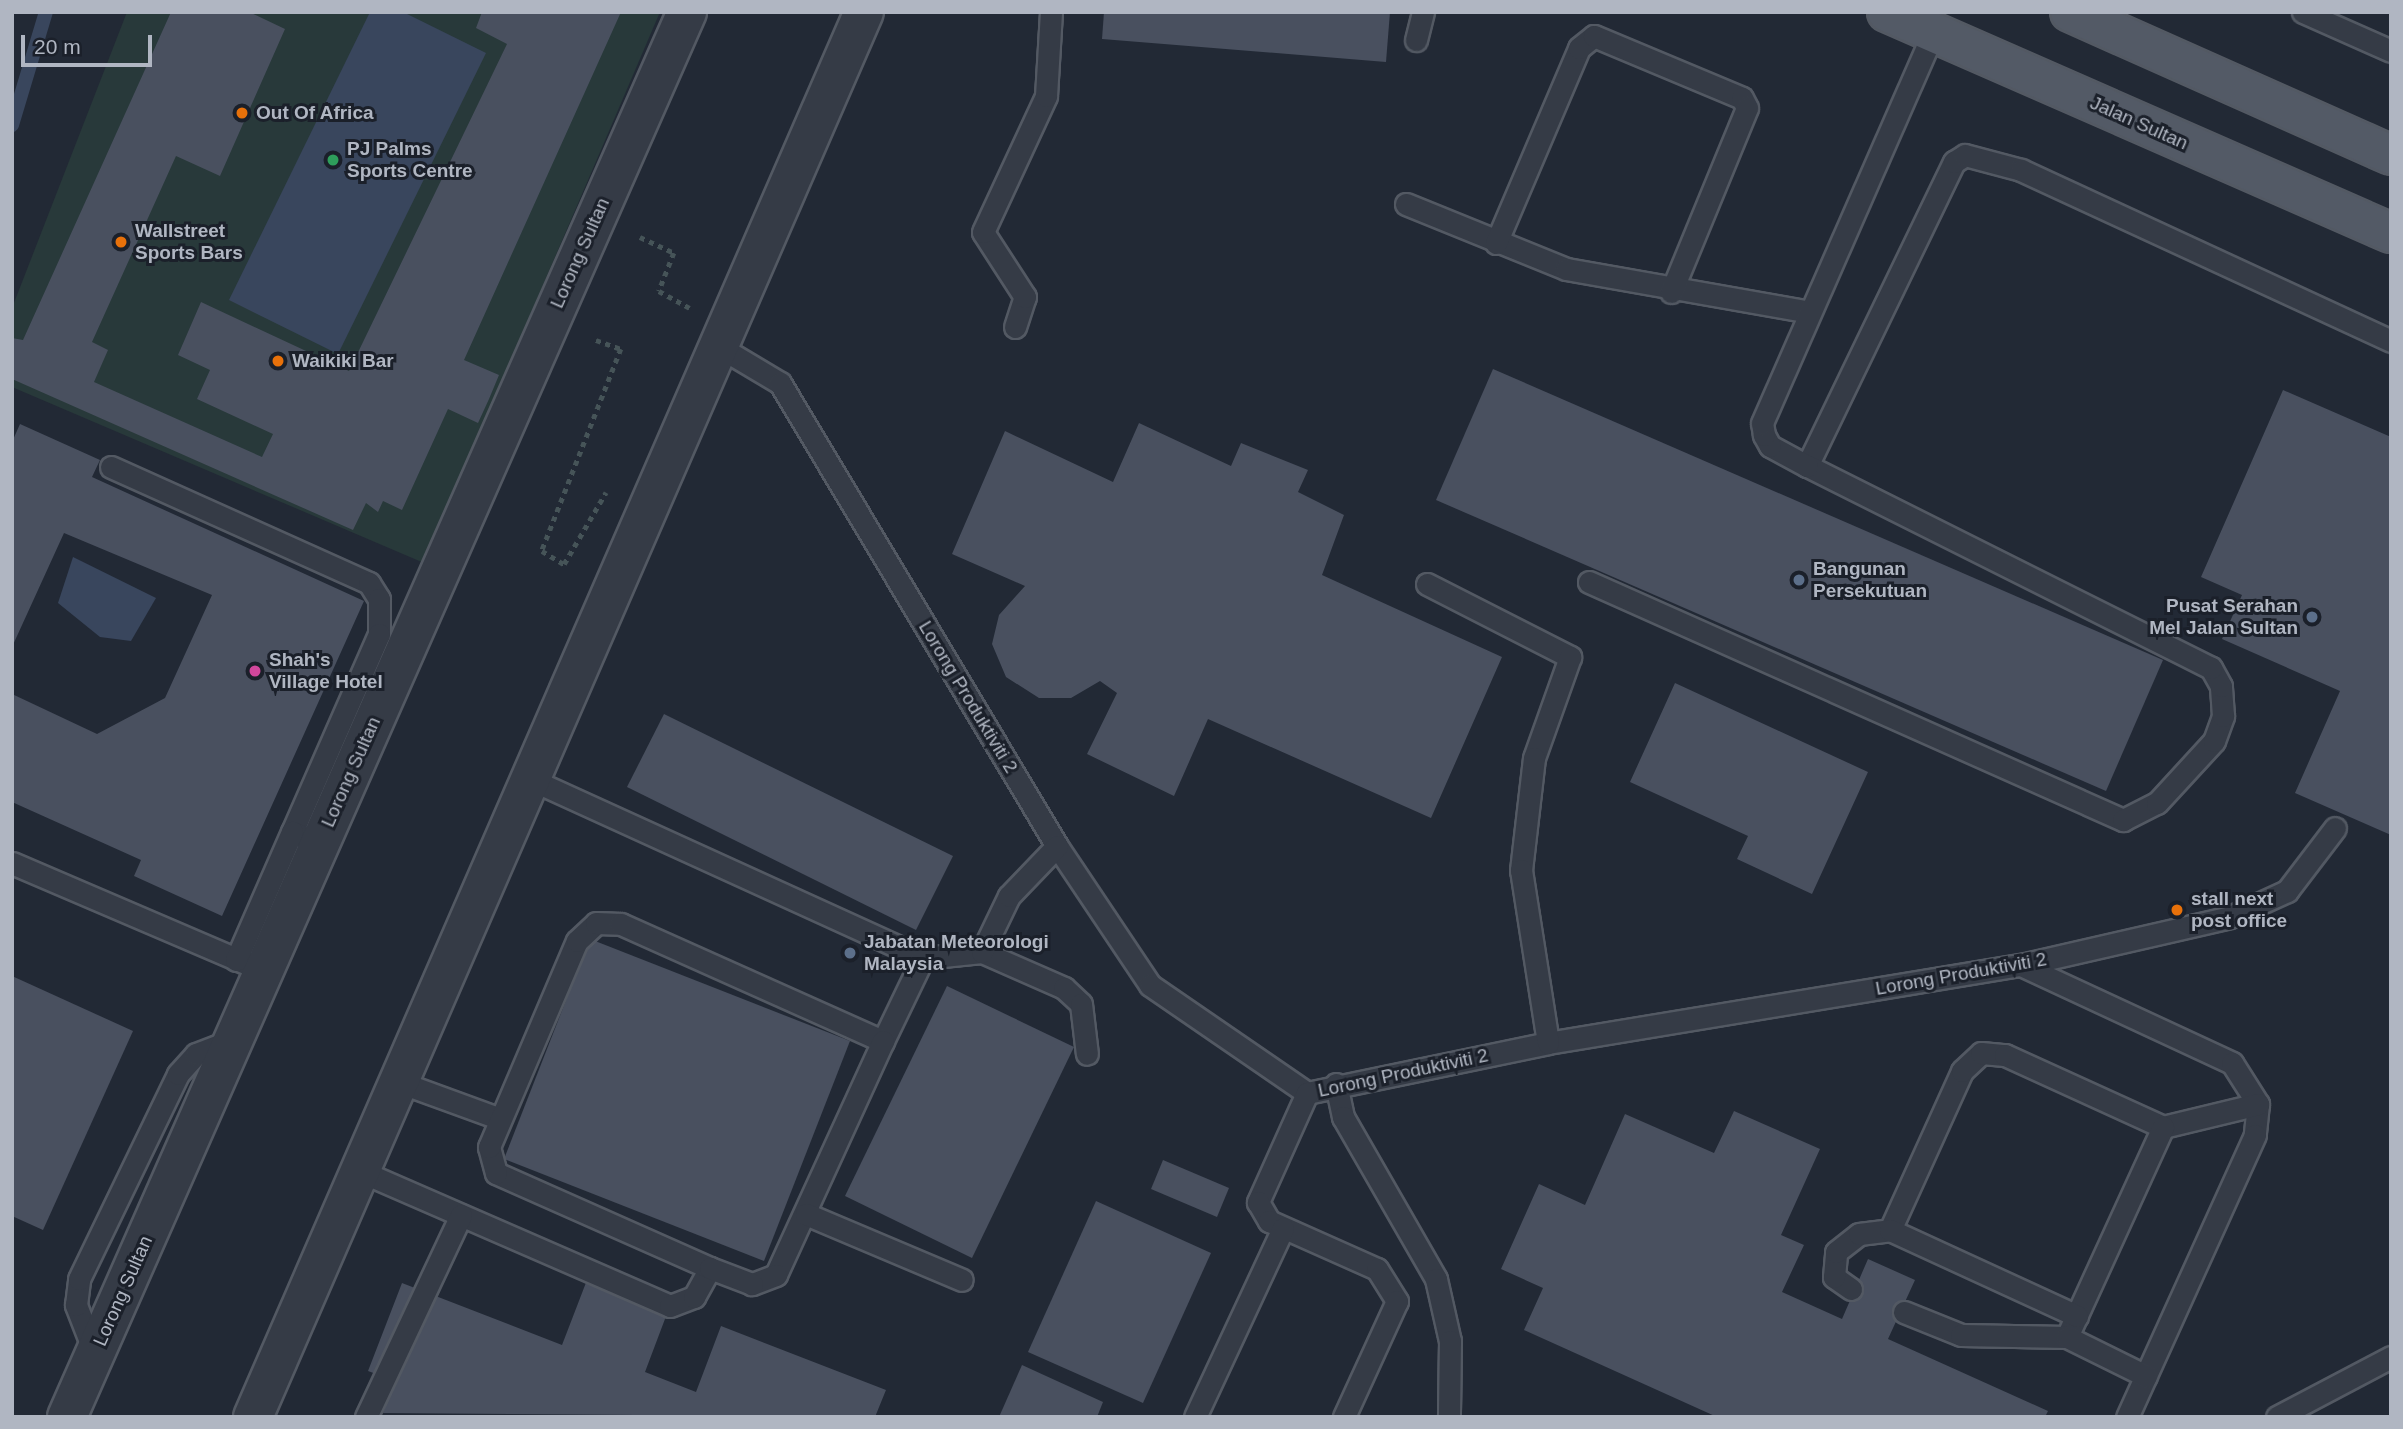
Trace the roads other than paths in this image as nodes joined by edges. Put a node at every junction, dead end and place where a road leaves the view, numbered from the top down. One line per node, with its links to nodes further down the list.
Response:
1 (687, 12): 26 (street, Lorong Sultan)
2 (864, 12): 19 (street)
3 (1051, 12): 17 (lane)
4 (1423, 12): 9 (lane)
5 (1887, 12): 8 (main road, Jalan Sultan)
6 (2070, 12): 11 (main road)
7 (2303, 12): 10 (lane)
8 (1933, 33): 13 (main road, Jalan Sultan); 16 (lane)
9 (1416, 40)
10 (2391, 51)
11 (2391, 155)
12 (1406, 204): 14 (lane)
13 (2391, 233)
14 (1496, 243): 15 (lane); 15 (lane)
15 (1671, 292): 16 (lane)
16 (1809, 312): 20 (lane)
17 (1015, 327)
18 (2391, 341): 20 (lane)
19 (718, 346): 24 (street); 27 (lane, Lorong Produktiviti 2)
20 (1807, 466): 22 (lane)
21 (111, 467): 26 (lane)
22 (1589, 582)
23 (1427, 584): 34 (lane)
24 (530, 779): 30 (lane); 36 (street)
25 (2335, 828): 31 (lane, Lorong Produktiviti 2)
26 (306, 837): 32 (street, Lorong Sultan)
27 (1057, 846): 29 (lane); 38 (lane, Lorong Produktiviti 2)
28 (12, 863): 32 (lane)
29 (982, 952): 30 (lane); 35 (lane)
30 (923, 957): 33 (lane)
31 (2021, 964): 34 (lane, Lorong Produktiviti 2); 39 (lane)
32 (250, 966): 55 (street, Lorong Sultan)
33 (883, 1041): 40 (lane); 43 (lane)
34 (1548, 1043): 37 (lane, Lorong Produktiviti 2)
35 (1087, 1054)
36 (399, 1082): 40 (lane); 42 (street)
37 (1336, 1084): 38 (lane, Lorong Produktiviti 2); 60 (lane)
38 (1307, 1093): 45 (lane)
39 (2258, 1104): 41 (lane); 54 (lane)
40 (498, 1118): 47 (lane)
41 (2163, 1127): 46 (lane); 51 (lane)
42 (360, 1171): 44 (lane); 56 (street)
43 (806, 1214): 47 (lane); 48 (lane)
44 (461, 1215): 47 (lane); 57 (lane)
45 (1283, 1228): 58 (lane); 59 (lane)
46 (1890, 1230): 49 (lane); 51 (lane)
47 (710, 1268)
48 (962, 1280)
49 (1852, 1289)
50 (1904, 1312): 52 (lane)
51 (2077, 1315): 52 (lane)
52 (2067, 1338): 54 (lane)
53 (2391, 1357): 62 (lane)
54 (2146, 1376): 61 (lane)
55 (67, 1417)
56 (253, 1417)
57 (366, 1417)
58 (1195, 1417)
59 (1344, 1417)
60 (1449, 1417)
61 (2127, 1417)
62 (2277, 1417)

